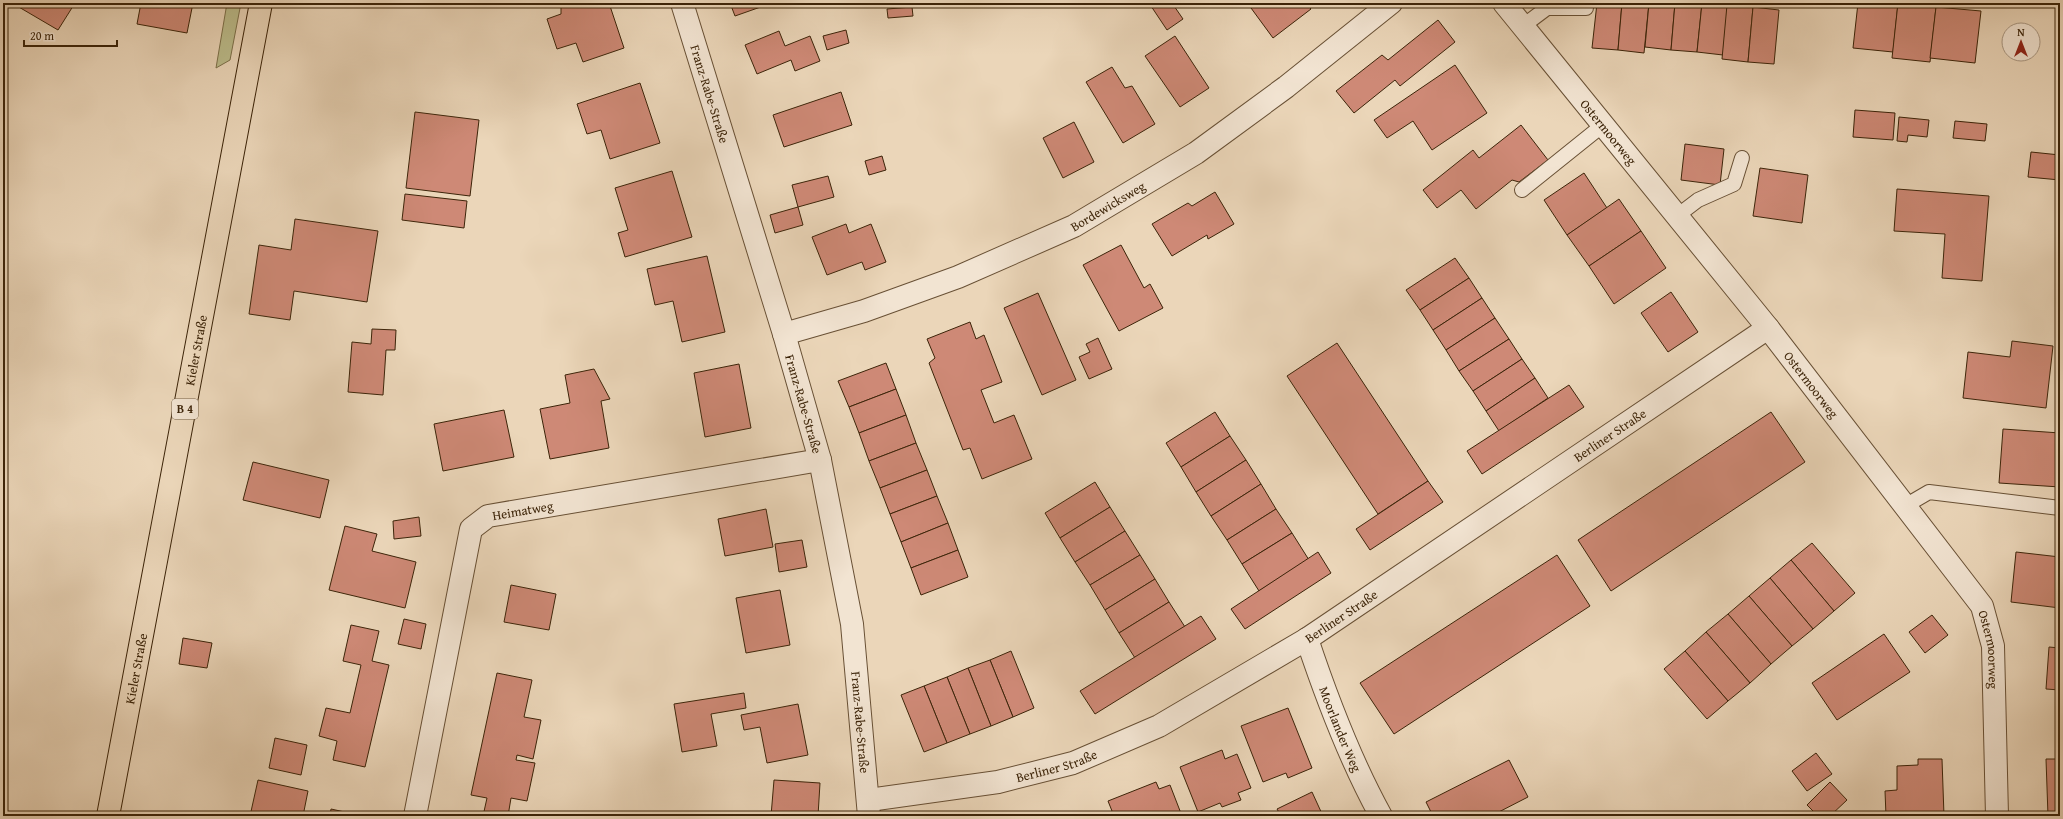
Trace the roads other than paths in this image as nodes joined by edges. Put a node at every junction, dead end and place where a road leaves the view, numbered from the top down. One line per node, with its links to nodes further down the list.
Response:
1 (261, 3): 18 (main road, Kieler Straße / B 4)
2 (682, 3): 12 (street, Franz-Rabe-Straße)
3 (1391, 3): 12 (street, Bordewicksweg)
4 (1504, 3): 6 (street, Ostermoorweg)
5 (1586, 8): 6 (lane)
6 (1523, 26): 7 (street, Ostermoorweg)
7 (1603, 125): 9 (lane); 10 (street, Ostermoorweg)
8 (1742, 158): 10 (lane)
9 (1522, 190)
10 (1677, 216): 11 (street, Ostermoorweg)
11 (1768, 328): 14 (street, Ostermoorweg); 16 (street, Berliner Straße)
12 (784, 334): 13 (street, Franz-Rabe-Straße)
13 (820, 460): 17 (street, Franz-Rabe-Straße); 19 (street, Heimatweg)
14 (1905, 506): 15 (lane); 21 (street, Ostermoorweg)
15 (2060, 508)
16 (1307, 639): 17 (street, Berliner Straße); 20 (street, Moorlander Weg)
17 (869, 808)
18 (108, 816)
19 (415, 816)
20 (1381, 816)
21 (1997, 816)

